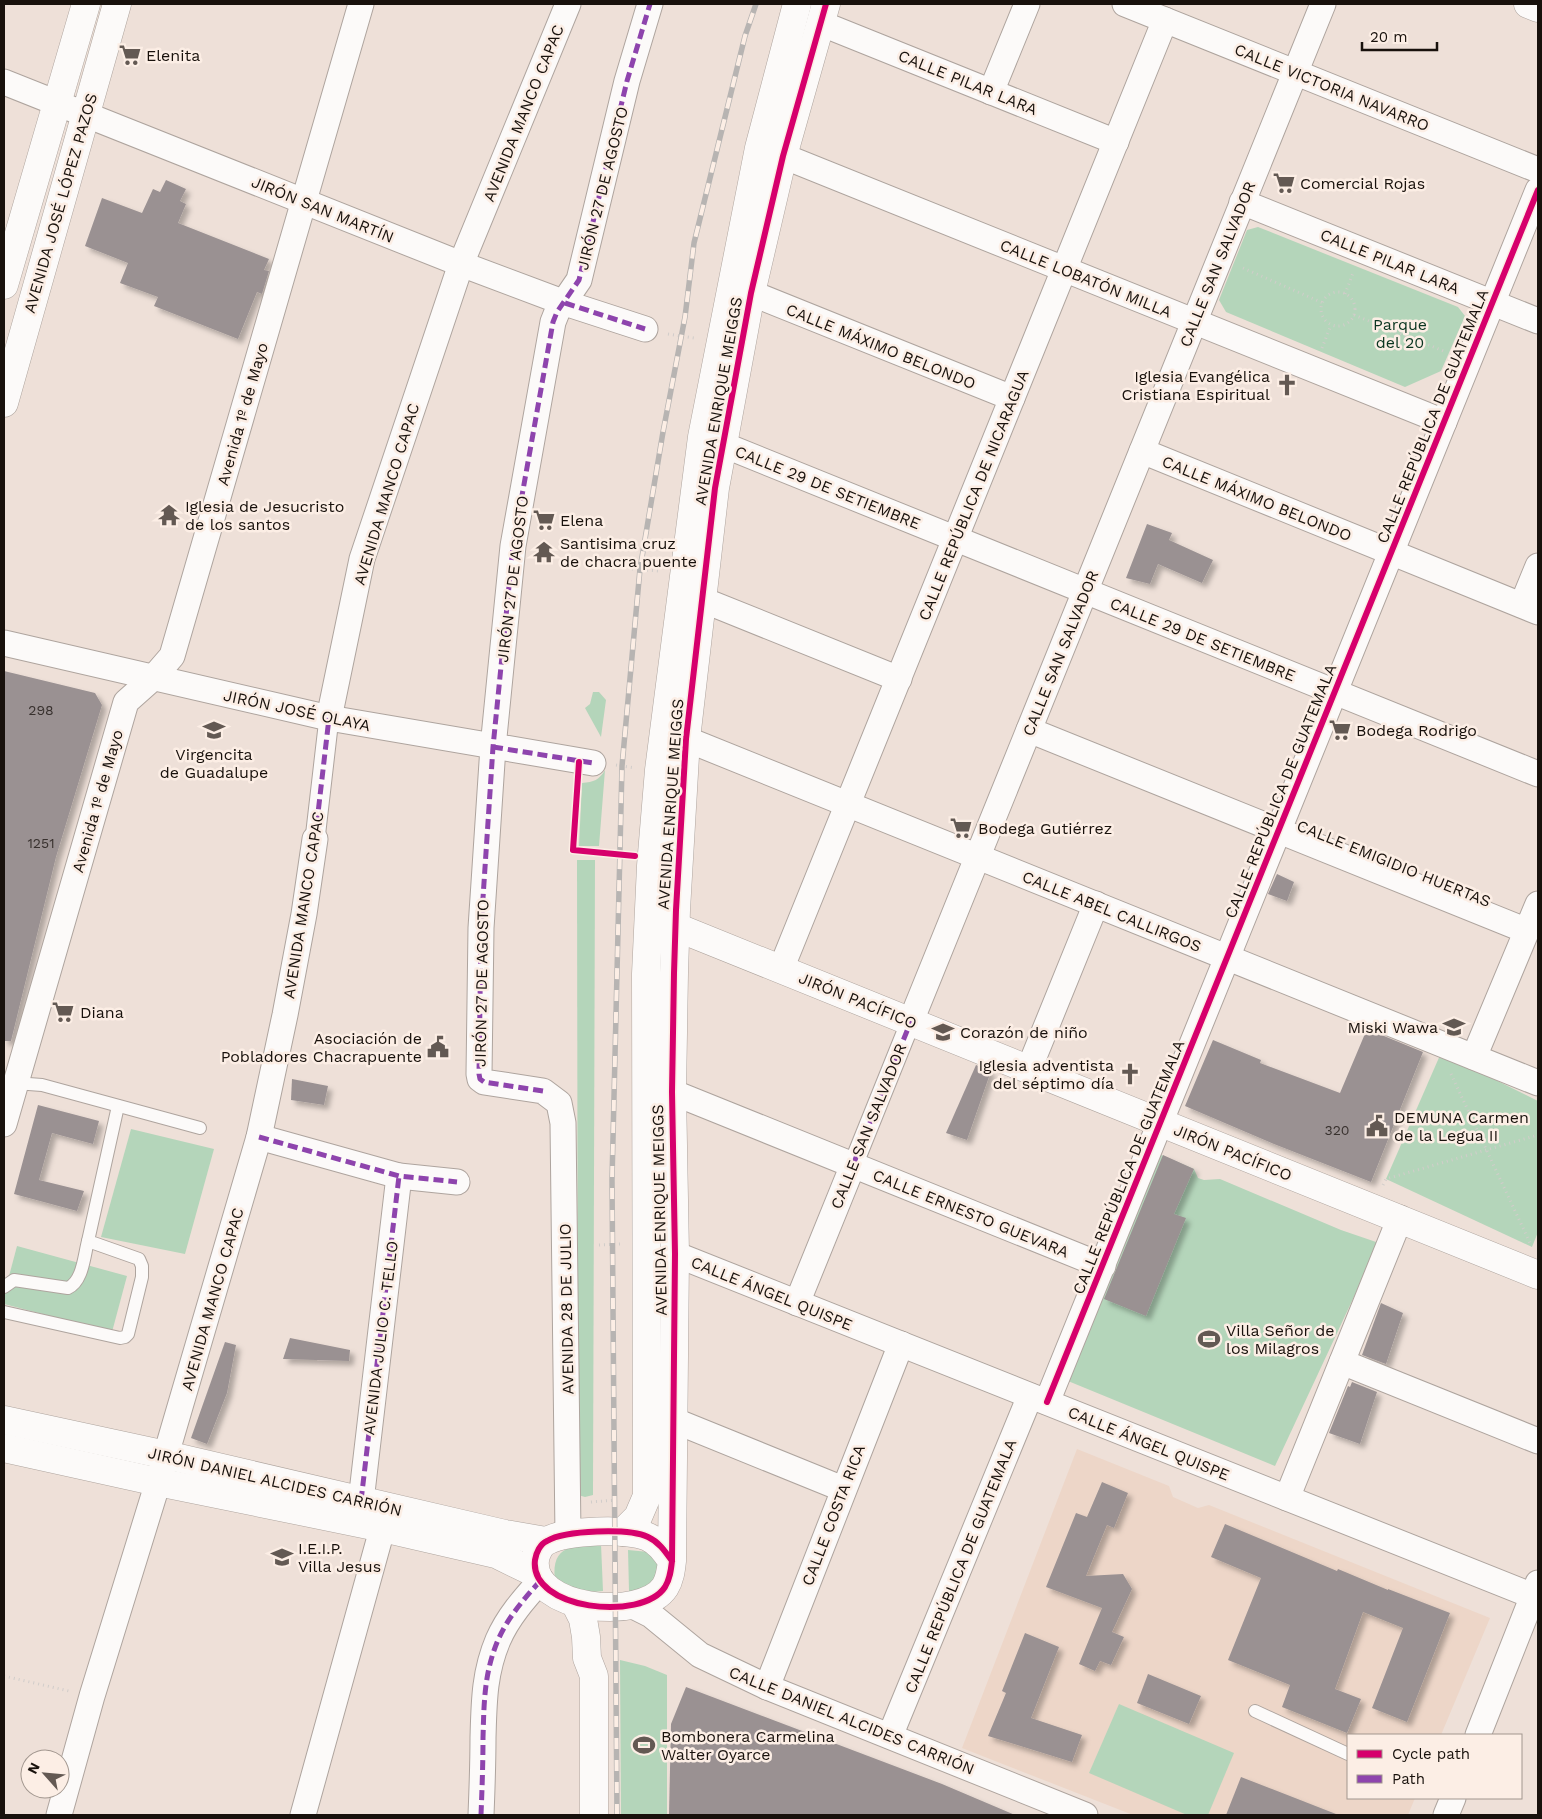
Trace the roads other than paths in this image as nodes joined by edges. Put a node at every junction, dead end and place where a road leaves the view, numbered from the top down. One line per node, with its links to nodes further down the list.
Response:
1 (86, 4): 17 (street, AVENIDA JOSÉ LÓPEZ PAZOS)
2 (117, 4): 18 (street, AVENIDA JOSÉ LÓPEZ PAZOS)
3 (360, 4): 23 (street, Avenida 1º de Mayo)
4 (568, 4): 25 (street, AVENIDA MANCO CAPAC)
5 (650, 4): 30 (street, JIRÓN 27 DE AGOSTO)
6 (797, 4): 37 (street, AVENIDA ENRIQUE MEIGGS)
7 (1027, 4): 16 (street)
8 (1125, 4): 13 (street, CALLE VICTORIA NAVARRO)
9 (1323, 4): 14 (street, CALLE SAN SALVADOR)
10 (1528, 4): 11 (street)
11 (1538, 8)
12 (823, 13): 16 (street, CALLE PILAR LARA); 20 (street, AVENIDA ENRIQUE MEIGGS)
13 (1165, 20): 14 (street, CALLE VICTORIA NAVARRO); 19 (street, CALLE REPÚBLICA DE NICARAGUA)
14 (1295, 72): 21 (street, CALLE VICTORIA NAVARRO); 24 (street, CALLE SAN SALVADOR)
15 (4, 82): 17 (street, JIRÓN SAN MARTÍN)
16 (991, 92): 19 (street, CALLE PILAR LARA)
17 (57, 104): 18 (street, JIRÓN SAN MARTÍN); 27 (street, AVENIDA JOSÉ LÓPEZ PAZOS)
18 (86, 115): 23 (street, JIRÓN SAN MARTÍN); 35 (street, AVENIDA JOSÉ LÓPEZ PAZOS)
19 (1116, 142): 26 (street, CALLE REPÚBLICA DE NICARAGUA)
20 (783, 156): 26 (street, CALLE LOBATÓN MILLA); 28 (street, AVENIDA ENRIQUE MEIGGS)
21 (1538, 170)
22 (1538, 190): 29 (street, CALLE REPÚBLICA DE GUATEMALA)
23 (304, 201): 25 (street, JIRÓN SAN MARTÍN); 46 (street, Avenida 1º de Mayo)
24 (1242, 202): 29 (street, CALLE PILAR LARA); 32 (street, CALLE SAN SALVADOR)
25 (461, 264): 30 (street, JIRÓN SAN MARTÍN); 49 (street, AVENIDA MANCO CAPAC)
26 (1064, 269): 32 (street, CALLE LOBATÓN MILLA); 34 (street, CALLE REPÚBLICA DE NICARAGUA)
27 (4, 285)
28 (751, 293): 34 (street, CALLE MÁXIMO BELONDO); 37 (street, AVENIDA ENRIQUE MEIGGS)
29 (1493, 302): 31 (street, CALLE PILAR LARA); 36 (street, CALLE REPÚBLICA DE GUATEMALA)
30 (564, 303): 33 (street, JIRÓN SAN MARTÍN); 52 (street, JIRÓN 27 DE AGOSTO)
31 (1538, 321)
32 (1194, 322): 36 (street, CALLE LOBATÓN MILLA); 38 (street, CALLE SAN SALVADOR)
33 (645, 329)
34 (1012, 398): 39 (street, CALLE REPÚBLICA DE NICARAGUA)
35 (4, 403)
36 (1444, 422): 40 (street, CALLE REPÚBLICA DE GUATEMALA)
37 (713, 441): 39 (street, CALLE 29 DE SETIEMBRE); 43 (street, AVENIDA ENRIQUE MEIGGS); 61 (street, AVENIDA ENRIQUE MEIGGS)
38 (1142, 451): 40 (street, CALLE MÁXIMO BELONDO); 42 (street, CALLE SAN SALVADOR)
39 (955, 539): 42 (street, CALLE 29 DE SETIEMBRE); 47 (street, CALLE REPÚBLICA DE NICARAGUA)
40 (1392, 552): 44 (street, CALLE MÁXIMO BELONDO); 48 (street, CALLE REPÚBLICA DE GUATEMALA)
41 (1538, 566): 44 (street)
42 (1085, 591): 48 (street, CALLE 29 DE SETIEMBRE); 50 (street, CALLE SAN SALVADOR)
43 (703, 600): 47 (street); 51 (street, AVENIDA ENRIQUE MEIGGS)
44 (1530, 608)
45 (4, 642): 46 (street, JIRÓN JOSÉ OLAYA)
46 (152, 678): 49 (street, JIRÓN JOSÉ OLAYA); 69 (street, Avenida 1º de Mayo)
47 (899, 679): 55 (street, CALLE REPÚBLICA DE NICARAGUA)
48 (1335, 692): 54 (street, CALLE 29 DE SETIEMBRE); 56 (street, CALLE REPÚBLICA DE GUATEMALA)
49 (329, 718): 52 (street, JIRÓN JOSÉ OLAYA); 57 (street, AVENIDA MANCO CAPAC)
50 (1029, 730): 56 (street, CALLE EMIGIDIO HUERTAS); 58 (street, CALLE SAN SALVADOR)
51 (686, 739): 55 (street, CALLE ABEL CALLIRGOS); 62 (street, AVENIDA ENRIQUE MEIGGS)
52 (494, 747): 53 (street, JIRÓN JOSÉ OLAYA); 71 (street, JIRÓN 27 DE AGOSTO)
53 (604, 764)
54 (1538, 774)
55 (848, 804): 58 (street, CALLE ABEL CALLIRGOS); 65 (street, CALLE REPÚBLICA DE NICARAGUA)
56 (1279, 831): 63 (street, CALLE EMIGIDIO HUERTAS); 64 (street, CALLE REPÚBLICA DE GUATEMALA)
57 (315, 839): 77 (street, AVENIDA MANCO CAPAC)
58 (977, 856): 59 (street, CALLE ABEL CALLIRGOS); 66 (street, CALLE SAN SALVADOR)
59 (1096, 904): 64 (street, CALLE ABEL CALLIRGOS); 68 (street)
60 (1538, 904): 63 (street)
61 (648, 925): 62 (street, JIRÓN PACÍFICO); 99 (street, AVENIDA ENRIQUE MEIGGS)
62 (676, 927): 65 (street, JIRÓN PACÍFICO); 72 (street, AVENIDA ENRIQUE MEIGGS)
63 (1527, 931): 67 (street)
64 (1228, 958): 67 (street, CALLE ABEL CALLIRGOS); 74 (street, CALLE REPÚBLICA DE GUATEMALA)
65 (781, 969): 66 (street, JIRÓN PACÍFICO)
66 (911, 1021): 68 (street, JIRÓN PACÍFICO); 78 (street, CALLE SAN SALVADOR)
67 (1474, 1057): 70 (street, CALLE ABEL CALLIRGOS)
68 (1029, 1069): 74 (street, JIRÓN PACÍFICO)
69 (10, 1082): 73 (lane); 75 (street, Avenida 1º de Mayo)
70 (1538, 1083)
71 (543, 1091): 104 (street, AVENIDA 28 DE JULIO)
72 (672, 1092): 78 (street, CALLE ERNESTO GUEVARA); 83 (street, AVENIDA ENRIQUE MEIGGS)
73 (118, 1106): 76 (lane); 82 (lane)
74 (1161, 1122): 81 (street, JIRÓN PACÍFICO); 84 (street, CALLE REPÚBLICA DE GUATEMALA)
75 (4, 1124)
76 (200, 1128)
77 (259, 1137): 79 (street); 96 (street, AVENIDA MANCO CAPAC)
78 (852, 1165): 84 (street, CALLE ERNESTO GUEVARA); 87 (street, CALLE SAN SALVADOR)
79 (398, 1176): 80 (street); 101 (street, AVENIDA JULIO C. TELLO)
80 (457, 1182)
81 (1400, 1218): 85 (street, JIRÓN PACÍFICO); 90 (street)
82 (88, 1241): 86 (lane); 88 (lane)
83 (675, 1254): 87 (street, CALLE ÁNGEL QUISPE); 93 (street, AVENIDA ENRIQUE MEIGGS)
84 (1103, 1266): 91 (street, CALLE REPÚBLICA DE GUATEMALA)
85 (1538, 1275)
86 (4, 1287)
87 (797, 1303): 89 (street, CALLE ÁNGEL QUISPE)
88 (4, 1312)
89 (901, 1344): 91 (street, CALLE ÁNGEL QUISPE); 98 (street, CALLE COSTA RICA)
90 (1342, 1362): 94 (street); 100 (street)
91 (1039, 1399): 100 (street, CALLE ÁNGEL QUISPE); 114 (street, CALLE REPÚBLICA DE GUATEMALA)
92 (4, 1420): 96 (street, JIRÓN DANIEL ALCIDES CARRIÓN)
93 (673, 1420): 98 (street); 99 (street, AVENIDA ENRIQUE MEIGGS)
94 (1538, 1441)
95 (4, 1448): 97 (street, JIRÓN DANIEL ALCIDES CARRIÓN)
96 (166, 1455): 97 (street, AVENIDA MANCO CAPAC); 101 (street, JIRÓN DANIEL ALCIDES CARRIÓN)
97 (158, 1482): 102 (street, JIRÓN DANIEL ALCIDES CARRIÓN); 116 (street, AVENIDA MANCO CAPAC)
98 (843, 1489): 111 (street, CALLE COSTA RICA)
99 (659, 1496): 103 (street, AVENIDA ENRIQUE MEIGGS); 105 (street, AVENIDA ENRIQUE MEIGGS)
100 (1287, 1498): 107 (street, CALLE ÁNGEL QUISPE)
101 (361, 1501): 102 (street, JIRÓN DANIEL ALCIDES CARRIÓN)
102 (385, 1518): 104 (street, JIRÓN DANIEL ALCIDES CARRIÓN); 106 (street, JIRÓN DANIEL ALCIDES CARRIÓN); 117 (street)
103 (623, 1532): 104 (street); 105 (street)
104 (557, 1538): 106 (street)
105 (672, 1561): 109 (street)
106 (538, 1576): 108 (street); 118 (street)
107 (1537, 1592): 113 (street)
108 (575, 1602): 109 (street); 110 (street)
109 (621, 1606): 110 (street); 111 (street, CALLE DANIEL ALCIDES CARRIÓN)
110 (594, 1676): 119 (street)
111 (767, 1687): 114 (street, CALLE DANIEL ALCIDES CARRIÓN)
112 (1255, 1712): 115 (lane)
113 (1478, 1734)
114 (890, 1736): 120 (street, CALLE DANIEL ALCIDES CARRIÓN)
115 (1347, 1754)
116 (59, 1815)
117 (303, 1815)
118 (481, 1815)
119 (594, 1815)
120 (1086, 1815)

